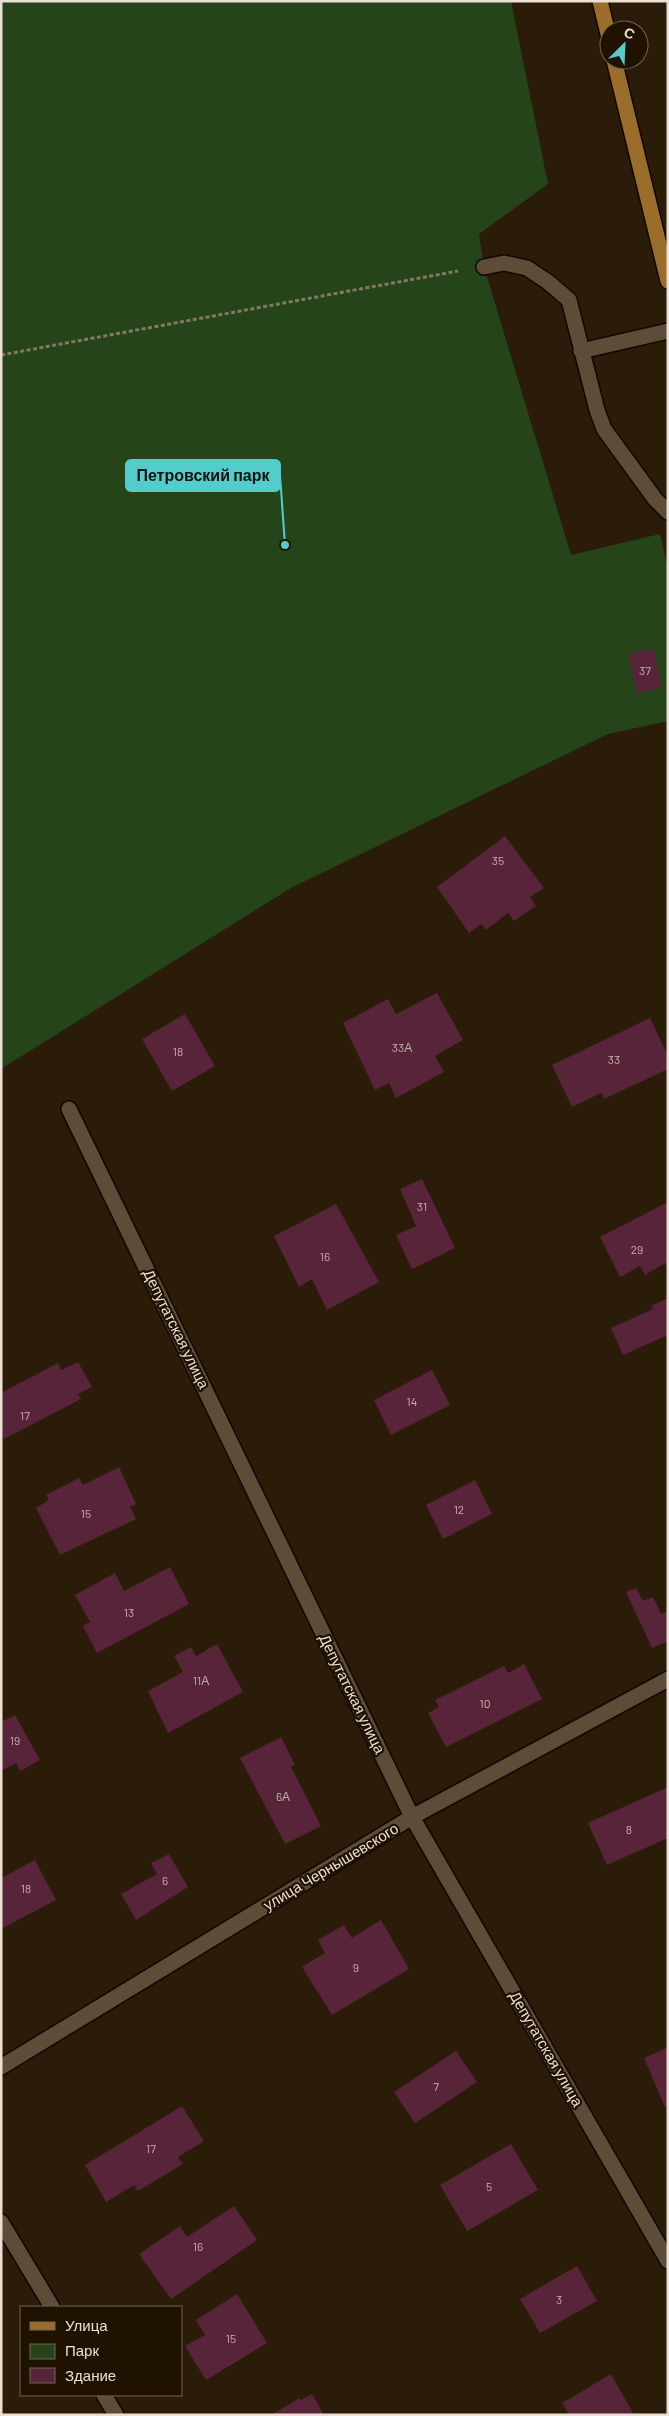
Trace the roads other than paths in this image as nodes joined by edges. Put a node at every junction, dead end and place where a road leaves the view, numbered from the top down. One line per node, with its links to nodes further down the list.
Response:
1 (600, 1): 2 (main road)
2 (605, 20)
3 (616, 70): 5 (main road)
4 (484, 267): 7 (street)
5 (668, 281)
6 (668, 331): 7 (street)
7 (581, 351): 8 (street)
8 (668, 512)
9 (69, 1109): 11 (street, Депутатская улица)
10 (668, 1679): 11 (street, улица Чернышевского)
11 (412, 1817): 12 (street, улица Чернышевского); 14 (street, Депутатская улица)
12 (1, 2067)
13 (1, 2222): 15 (street)
14 (668, 2261)
15 (51, 2306)
16 (105, 2396): 17 (street)
17 (116, 2415)

